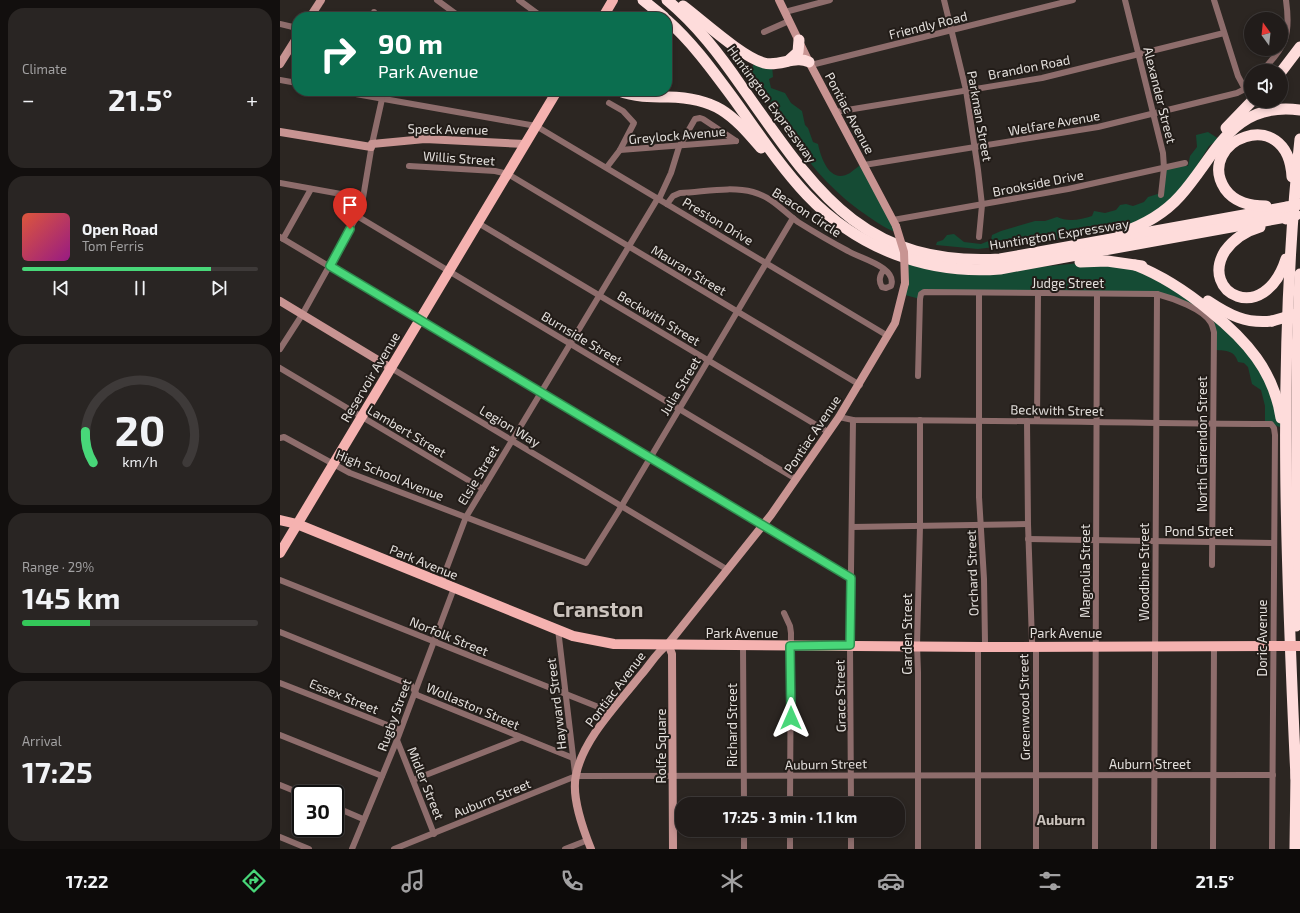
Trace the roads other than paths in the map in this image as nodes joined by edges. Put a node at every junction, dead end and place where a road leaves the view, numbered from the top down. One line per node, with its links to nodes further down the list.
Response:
1 (321, 0): 16 (main road)
2 (436, 0): 17 (street)
3 (519, 0): 18 (street)
4 (613, 0): 19 (main road)
5 (636, 0): 20 (highway)
6 (642, 0): 21 (highway)
7 (667, 0): 86 (highway, Huntington Expressway)
8 (675, 0): 34 (highway)
9 (779, 0): 22 (main road, Pontiac Avenue)
10 (830, 0): 22 (street)
11 (944, 0): 27 (street, Parkman Street)
12 (1073, 0): 27 (street, Friendly Road)
13 (1125, 0): 33 (street, Alexander Street)
14 (1214, 0): 29 (street)
15 (1286, 0): 37 (street)
16 (313, 12)
17 (453, 12)
18 (535, 12)
19 (607, 12)
20 (647, 12)
21 (658, 12)
22 (785, 12): 23 (main road, Pontiac Avenue)
23 (789, 20): 28 (street); 30 (main road, Pontiac Avenue)
24 (280, 24): 26 (street)
25 (672, 25): 76 (highway, Huntington Expressway)
26 (292, 27)
27 (951, 31): 35 (street, Friendly Road); 42 (street, Parkman Street)
28 (764, 32)
29 (1224, 33): 33 (street, Brandon Road); 41 (street)
30 (799, 40): 34 (highway); 35 (main road, Pontiac Avenue)
31 (292, 45): 36 (main road)
32 (1300, 47): 38 (highway)
33 (1139, 54): 42 (street, Brandon Road); 52 (street, Alexander Street)
34 (784, 63): 35 (highway)
35 (810, 63): 51 (main road, Pontiac Avenue)
36 (280, 64)
37 (1268, 64)
38 (1287, 64)
39 (280, 80): 40 (street)
40 (292, 82)
41 (1244, 87)
42 (966, 90): 51 (street, Brandon Road); 60 (street, Parkman Street)
43 (1244, 90): 52 (street, Welfare Avenue)
44 (366, 96): 47 (street)
45 (554, 96): 53 (main road, Reservoir Avenue)
46 (639, 96): 76 (highway)
47 (382, 99): 53 (street); 58 (street)
48 (609, 103): 61 (street, Greylock Avenue)
49 (1246, 108): 70 (highway)
50 (1295, 110): 70 (highway)
51 (836, 112): 63 (main road, Pontiac Avenue)
52 (1153, 113): 60 (street, Welfare Avenue); 66 (street, Alexander Street)
53 (536, 126): 57 (main road, Reservoir Avenue); 65 (street, Preston Drive)
54 (280, 132): 58 (main road, Speck Avenue)
55 (1300, 139): 77 (highway)
56 (736, 141): 59 (street, Greylock Avenue); 59 (street, Elsie Street)
57 (525, 144): 58 (main road, Speck Avenue); 67 (main road, Reservoir Avenue)
58 (371, 145): 72 (street)
59 (679, 147): 61 (street, Greylock Avenue); 73 (street, Elsie Street)
60 (975, 147): 63 (street, Welfare Avenue); 75 (street, Parkman Street)
61 (620, 150): 65 (street, Greylock Avenue)
62 (1185, 163): 66 (street, Brookside Drive)
63 (864, 165): 81 (main road, Pontiac Avenue)
64 (409, 166): 67 (street, Willis Street)
65 (607, 167): 73 (street, Preston Drive)
66 (1164, 168): 71 (street, Alexander Street); 75 (street, Brookside Drive)
67 (508, 174): 80 (main road, Reservoir Avenue); 84 (street, Mauran Street)
68 (280, 183): 69 (street)
69 (311, 189): 72 (street); 83 (street)
70 (1186, 190): 86 (highway)
71 (1161, 195)
72 (363, 198): 78 (street)
73 (659, 198): 74 (street, Preston Drive); 84 (street, Elsie Street)
74 (667, 204): 79 (street, Beacon Circle); 87 (street, Preston Drive)
75 (982, 205): 81 (street, Brookside Drive); 82 (street, Parkman Street)
76 (819, 207): 90 (highway, Huntington Expressway)
77 (1291, 211): 77 (highway); 85 (highway); 85 (highway); 86 (highway, Huntington Expressway); 90 (highway, Huntington Expressway)
78 (357, 216): 89 (street); 92 (street, Burnside Street)
79 (793, 218): 87 (street, Julia Street); 91 (street, Beacon Circle)
80 (478, 223): 92 (main road, Reservoir Avenue); 98 (street, Beckwith Street)
81 (895, 223): 105 (main road, Pontiac Avenue, bridge)
82 (979, 237)
83 (281, 238): 89 (street)
84 (628, 246): 98 (street, Elsie Street); 100 (street, Mauran Street)
85 (1290, 247): 142 (highway)
86 (1047, 252)
87 (766, 263): 100 (street, Julia Street); 105 (street, Preston Drive)
88 (1134, 265): 90 (highway); 101 (highway, bridge); 142 (highway)
89 (330, 266): 102 (street); 103 (street)
90 (1019, 266)
91 (884, 270)
92 (449, 271): 103 (main road, Reservoir Avenue); 106 (street, Burnside Street)
93 (1300, 274): 194 (highway)
94 (979, 293): 95 (street, Judge Street); 111 (street, Judge Street); 119 (street, Orchard Street)
95 (1038, 293): 96 (street, Judge Street); 121 (street)
96 (1097, 294): 97 (street, Judge Street); 122 (street, Magnolia Street)
97 (1157, 294): 104 (street, Judge Street); 123 (street, Woodbine Street)
98 (599, 295): 106 (street, Elsie Street); 108 (street, Beckwith Street)
99 (280, 302): 102 (main road, Legion Way)
100 (737, 311): 108 (street, Julia Street); 112 (street, Mauran Street)
101 (1300, 312)
102 (302, 315): 107 (street); 110 (main road, Legion Way)
103 (420, 320): 110 (main road, Reservoir Avenue); 113 (street)
104 (1211, 323): 124 (street, North Ciarendon Street)
105 (888, 336): 112 (main road, Pontiac Avenue)
106 (570, 343): 113 (street, Elsie Street); 114 (street, Burnside Street)
107 (280, 349)
108 (708, 360): 114 (street, Julia Street); 126 (street, Beckwith Street)
109 (280, 368): 115 (street, Lambert Street)
110 (391, 368): 115 (main road, Reservoir Avenue); 128 (street, Legion Way)
111 (918, 376)
112 (860, 385): 116 (main road, Pontiac Avenue)
113 (541, 392): 128 (street, Elsie Street); 129 (street)
114 (679, 409): 129 (street, Julia Street); 131 (street, Burnside Street)
115 (362, 417): 130 (main road, Reservoir Avenue); 132 (street, Lambert Street)
116 (839, 417): 117 (street, Beckwith Street); 126 (main road, Pontiac Avenue)
117 (853, 420): 118 (street, Beckwith Street); 141 (street, Grace Street)
118 (920, 420): 119 (street, Beckwith Street); 139 (street, Garden Street)
119 (979, 420): 120 (street, Beckwith Street); 140 (street, Orchard Street)
120 (1027, 421): 121 (street, Beckwith Street); 137 (street, Greenwood Street)
121 (1037, 421): 122 (street, Beckwith Street)
122 (1095, 421): 123 (street, Beckwith Street); 144 (street, Magnolia Street)
123 (1155, 424): 124 (street, Beckwith Street); 145 (street, Woodbine Street)
124 (1214, 424): 125 (street, Beckwith Street); 146 (street, North Ciarendon Street)
125 (1274, 428): 147 (street, Doric Avenue)
126 (828, 432): 131 (main road, Pontiac Avenue)
127 (280, 438): 130 (street, High School Avenue)
128 (512, 440): 132 (street, Elsie Street); 133 (street, Legion Way)
129 (650, 457): 133 (street, Julia Street); 138 (street)
130 (333, 464): 134 (street, High School Avenue); 136 (main road, Reservoir Avenue)
131 (796, 479): 138 (main road, Pontiac Avenue)
132 (482, 489): 134 (street, Elsie Street)
133 (621, 506): 149 (street, Julia Street); 151 (street, Legion Way)
134 (466, 517): 149 (street, High School Avenue); 154 (street, Elsie Street)
135 (280, 520): 136 (main road, Park Avenue)
136 (297, 524): 148 (main road, Reservoir Avenue); 154 (main road, Park Avenue)
137 (1028, 524): 140 (street); 143 (street, Greenwood Street)
138 (763, 525): 151 (main road, Pontiac Avenue); 152 (street)
139 (920, 526): 140 (street); 141 (street); 162 (street, Garden Street)
140 (981, 526): 165 (street, Orchard Street)
141 (852, 527): 152 (street, Grace Street)
142 (1287, 533): 194 (highway)
143 (1028, 539): 144 (street, Pond Street); 166 (street, Greenwood Street)
144 (1096, 540): 145 (street, Pond Street); 167 (street, Magnolia Street)
145 (1155, 542): 146 (street, Pond Street); 168 (street, Woodbine Street)
146 (1212, 542): 147 (street, Pond Street); 150 (street, North Ciarendon Street)
147 (1274, 543): 170 (street, Doric Avenue)
148 (280, 553)
149 (584, 563)
150 (1212, 565)
151 (728, 570): 160 (main road, Pontiac Avenue)
152 (851, 578): 161 (street, Grace Street)
153 (280, 580): 159 (street, Norfolk Street)
154 (441, 583): 155 (main road, Park Avenue)
155 (454, 588): 157 (main road, Park Avenue); 159 (street, Rugby Street)
156 (784, 613): 164 (street)
157 (558, 629): 160 (main road, Park Avenue); 174 (street, Hayward Street)
158 (280, 632): 173 (street, Wollaston Street)
159 (434, 642): 173 (street, Rugby Street); 174 (street, Norfolk Street)
160 (668, 644): 163 (main road, Park Avenue); 175 (main road, Pontiac Avenue); 190 (main road, Rolfe Square)
161 (850, 645): 162 (main road, Park Avenue); 164 (main road, Park Avenue); 181 (street, Grace Street)
162 (917, 645): 165 (main road, Park Avenue); 183 (street, Garden Street)
163 (743, 646): 164 (main road, Park Avenue); 191 (street, Richard Street)
164 (790, 646): 182 (street)
165 (981, 646): 166 (main road, Park Avenue); 184 (street, Orchard Street)
166 (1034, 646): 167 (main road, Park Avenue); 185 (street, Greenwood Street)
167 (1096, 646): 168 (main road, Park Avenue); 186 (street, Magnolia Street)
168 (1154, 646): 169 (main road, Park Avenue); 192 (street, Woodbine Street)
169 (1214, 646): 170 (main road, Park Avenue); 193 (street)
170 (1277, 646): 171 (main road, Park Avenue, bridge); 187 (street, Doric Avenue)
171 (1300, 646)
172 (280, 682): 176 (street, Essex Street)
173 (414, 690): 176 (street, Rugby Street); 178 (street, Wollaston Street)
174 (565, 695): 175 (street, Norfolk Street); 180 (street, Hayward Street)
175 (611, 712): 189 (main road, Pontiac Avenue)
176 (400, 730): 179 (street, Rugby Street)
177 (280, 735): 188 (street)
178 (520, 738): 180 (street, Wollaston Street); 195 (street)
179 (397, 740): 188 (street, Rugby Street); 195 (street, Midler Street)
180 (573, 758): 189 (street, Hayward Street)
181 (852, 774): 182 (street, Auburn Street); 183 (street, Auburn Street); 200 (street, Grace Street)
182 (791, 775): 191 (street, Auburn Street); 199 (street)
183 (918, 775): 184 (street, Auburn Street); 218 (street, Garden Street)
184 (977, 775): 185 (street, Auburn Street); 219 (street, Orchard Street)
185 (1036, 775): 186 (street, Auburn Street); 220 (street, Greenwood Street)
186 (1095, 775): 192 (street, Auburn Street); 221 (street, Magnolia Street)
187 (1273, 775): 193 (street, Auburn Street); 224 (street, Doric Avenue)
188 (382, 776): 202 (street, Rugby Street)
189 (576, 776): 190 (street, Auburn Street); 203 (street, Auburn Street); 208 (main road, Pontiac Avenue)
190 (673, 776): 191 (street, Auburn Street); 214 (main road, Rolfe Square)
191 (743, 776): 198 (street, Richard Street)
192 (1154, 776): 193 (street, Auburn Street); 222 (street, Woodbine Street)
193 (1212, 776): 223 (street)
194 (1296, 778): 225 (highway)
195 (413, 780): 203 (street, Midler Street)
196 (280, 785): 197 (street)
197 (292, 790)
198 (744, 797)
199 (790, 797)
200 (852, 797)
201 (344, 811): 202 (street)
202 (363, 819): 210 (street, Rugby Street)
203 (434, 834): 211 (street, Auburn Street)
204 (280, 837): 209 (street)
205 (744, 837): 215 (street)
206 (790, 837): 216 (street)
207 (851, 837): 217 (street)
208 (588, 840): 212 (street); 213 (main road, Pontiac Avenue)
209 (309, 849)
210 (352, 849)
211 (394, 849)
212 (565, 849)
213 (591, 849)
214 (673, 849)
215 (744, 849)
216 (790, 849)
217 (851, 849)
218 (918, 849)
219 (978, 849)
220 (1036, 849)
221 (1095, 849)
222 (1154, 849)
223 (1213, 849)
224 (1272, 849)
225 (1295, 849)

